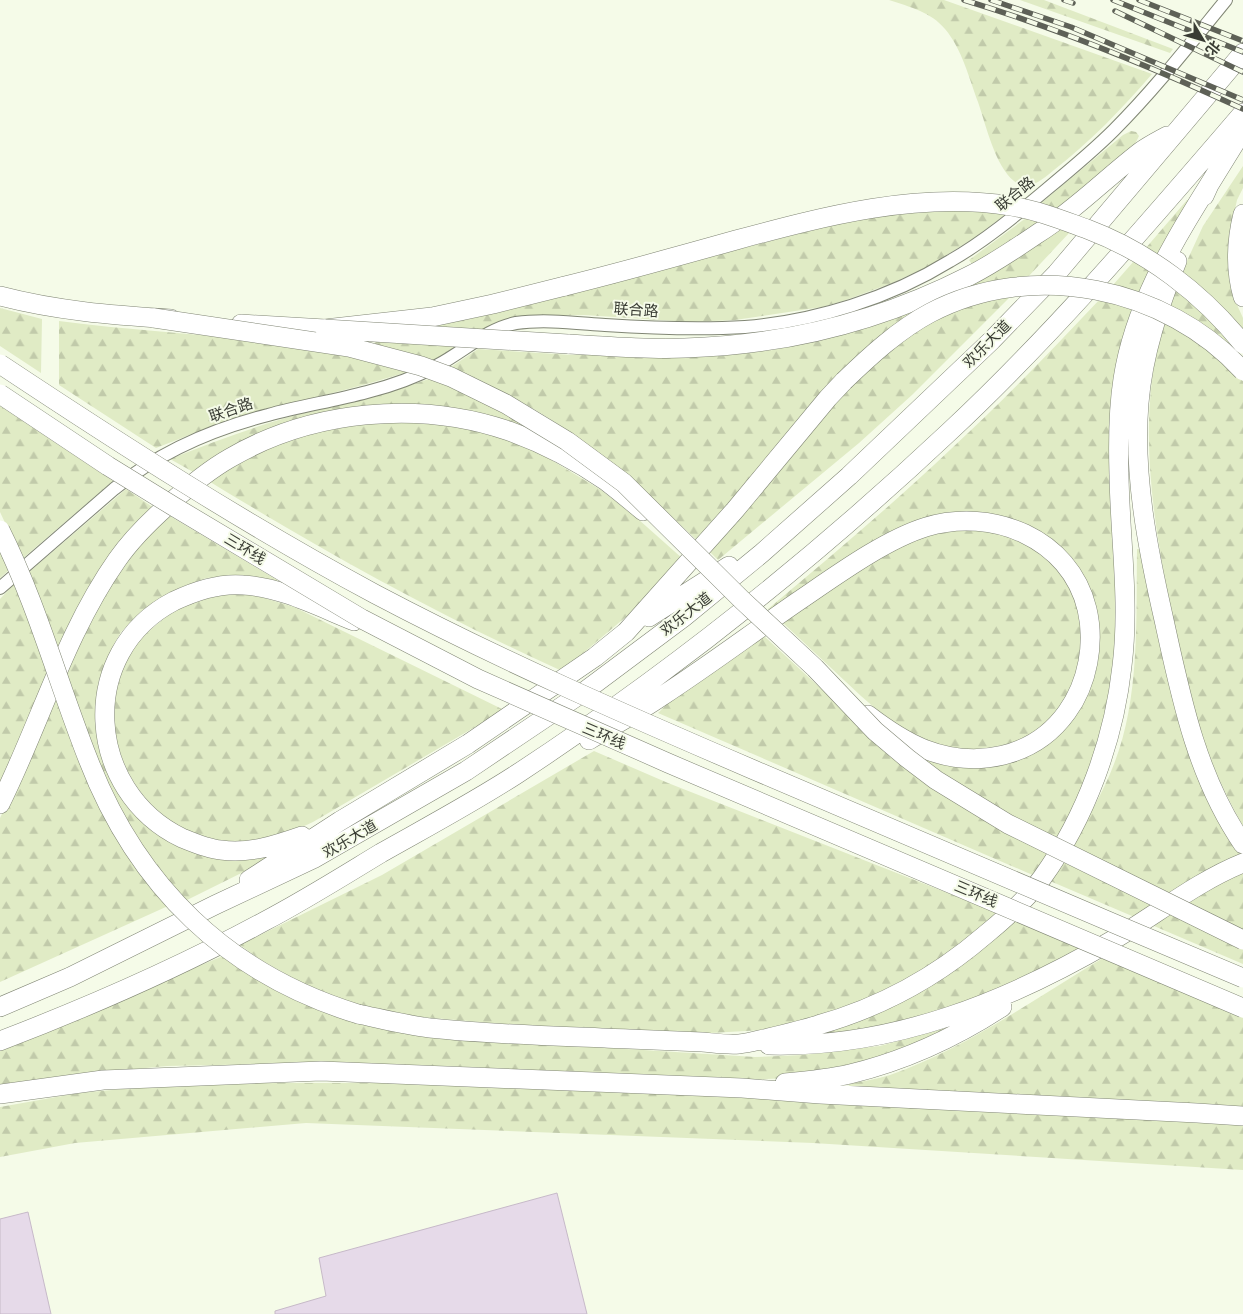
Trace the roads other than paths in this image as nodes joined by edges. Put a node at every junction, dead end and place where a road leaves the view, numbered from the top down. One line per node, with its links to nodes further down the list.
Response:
1 (1226, 0): 19 (street, 联合路)
2 (1243, 53): 5 (highway, 欢乐大道)
3 (1243, 113): 23 (highway, 欢乐大道)
4 (1243, 130): 6 (highway)
5 (1176, 131): 11 (highway, bridge); 18 (highway, 欢乐大道)
6 (1209, 185): 26 (highway); 35 (highway)
7 (1243, 214): 9 (highway)
8 (0, 296): 10 (highway)
9 (1243, 297)
10 (154, 318): 11 (highway, bridge); 17 (highway, bridge)
11 (325, 329): 12 (highway, bridge)
12 (1243, 344)
13 (0, 364): 31 (highway, 三环线, bridge)
14 (1243, 372): 20 (highway, bridge)
15 (0, 394): 21 (highway, 三环线, bridge)
16 (0, 530): 35 (highway, bridge)
17 (686, 544): 22 (highway, bridge); 24 (highway, bridge)
18 (762, 553): 20 (highway); 28 (highway, 欢乐大道)
19 (0, 588)
20 (626, 632): 25 (highway)
21 (403, 642): 25 (highway, bridge); 33 (highway, 三环线, bridge)
22 (844, 698): 23 (highway, bridge); 29 (highway, bridge)
23 (514, 776): 34 (highway, 欢乐大道)
24 (0, 804)
25 (340, 821): 28 (highway)
26 (1243, 844)
27 (1243, 863): 30 (highway)
28 (215, 905): 32 (highway, 欢乐大道)
29 (1243, 940)
30 (1058, 970): 35 (highway); 36 (highway)
31 (1243, 978)
32 (0, 1007)
33 (1243, 1008)
34 (0, 1041)
35 (740, 1044)
36 (742, 1088): 37 (highway); 38 (highway)
37 (0, 1094)
38 (1243, 1116)

